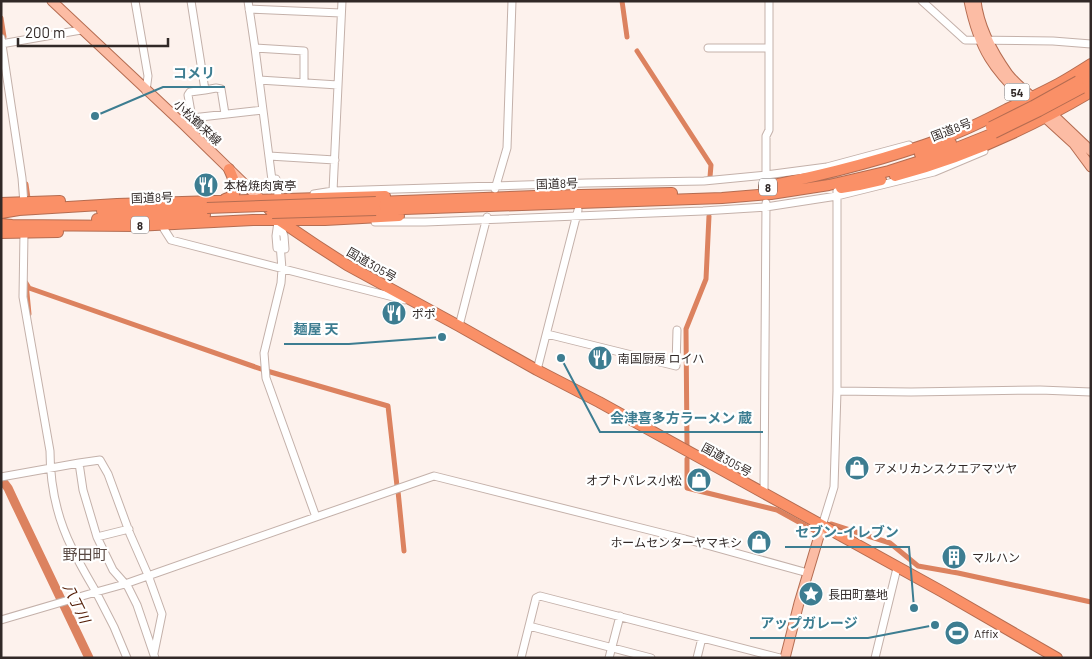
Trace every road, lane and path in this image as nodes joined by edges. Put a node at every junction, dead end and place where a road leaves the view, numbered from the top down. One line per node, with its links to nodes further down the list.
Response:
1 (52, 1): 12 (main road, 小松鶴来線)
2 (134, 1): 27 (street)
3 (192, 1): 28 (street)
4 (342, 1): 11 (street)
5 (512, 1): 45 (street)
6 (769, 1): 18 (street)
7 (922, 1): 13 (street)
8 (969, 1): 13 (main road, 54)
9 (976, 1): 13 (main road, 54)
10 (248, 5): 11 (street); 16 (street)
11 (341, 13): 25 (street)
12 (81, 30): 14 (street); 27 (main road, 小松鶴来線)
13 (984, 40): 15 (street); 29 (main road, 54)
14 (2, 42): 54 (street)
15 (1091, 44)
16 (255, 48): 22 (street); 23 (street)
17 (708, 48): 18 (street)
18 (768, 48): 46 (street)
19 (1091, 59): 24 (street)
20 (1091, 64): 24 (highway)
21 (1091, 73): 26 (highway, 国道8号 / 8)
22 (259, 80): 23 (street); 30 (street)
23 (304, 83): 25 (street)
24 (1058, 84): 29 (highway)
25 (338, 85): 39 (street)
26 (1087, 88): 32 (highway, 8); 35 (highway, 国道8号 / 8, bridge)
27 (146, 90): 34 (main road, 小松鶴来線)
28 (205, 90): 31 (street); 33 (street)
29 (1029, 99): 32 (main road, 54); 35 (highway, 8)
30 (263, 110): 31 (street); 38 (street)
31 (225, 114): 33 (street)
32 (1049, 116): 36 (highway, 8); 37 (main road, 54); 40 (main road, 54)
33 (192, 118): 34 (street)
34 (183, 124): 41 (main road, 小松鶴来線)
35 (989, 127): 46 (highway, 国道8号 / 8); 46 (street)
36 (1021, 129): 46 (highway, 8); 48 (street)
37 (1091, 151)
38 (268, 156): 39 (street); 44 (street); 51 (street)
39 (335, 160): 47 (street)
40 (1091, 167)
41 (229, 169): 51 (main road, 小松鶴来線); 55 (highway)
42 (587, 175): 43 (street)
43 (586, 185): 45 (street); 46 (street)
44 (273, 188)
45 (495, 188): 47 (street)
46 (766, 191): 48 (street); 49 (highway, 国道8号 / 8); 53 (highway, 国道8号 / 8); 57 (street); 81 (street)
47 (333, 192): 50 (street)
48 (837, 193): 76 (street)
49 (535, 196): 50 (highway, 8); 56 (highway, 国道8号 / 8)
50 (296, 198): 51 (highway, 8)
51 (270, 199): 55 (highway, 8); 62 (highway, 国道305号); 62 (street)
52 (1, 203): 54 (highway)
53 (545, 204): 56 (highway, 国道8号 / 8); 60 (highway, 8)
54 (24, 205): 55 (highway)
55 (211, 206): 56 (highway, 国道8号 / 8, bridge); 58 (highway, 国道8号 / 8); 64 (highway, 国道8号 / 8)
56 (376, 206)
57 (577, 213): 59 (street); 74 (street)
58 (1, 214)
59 (487, 217): 60 (street); 72 (street)
60 (338, 219): 63 (highway, 8)
61 (253, 220): 62 (highway, 8); 64 (highway, 8); 65 (highway)
62 (279, 220): 63 (highway, 8); 68 (highway, 国道305号); 70 (street)
63 (317, 220): 68 (highway)
64 (1, 223)
65 (164, 229): 67 (highway); 70 (street)
66 (1, 233): 67 (highway)
67 (24, 233): 79 (street)
68 (312, 242): 71 (highway, 国道305号)
69 (280, 244): 70 (street)
70 (282, 268): 71 (street); 82 (street)
71 (414, 302): 72 (highway, 国道305号)
72 (460, 326): 75 (highway, 国道305号)
73 (676, 330): 74 (street)
74 (547, 334): 75 (street)
75 (537, 370): 81 (highway, 国道305号)
76 (837, 391): 77 (street); 83 (street)
77 (1091, 392)
78 (78, 462): 79 (street); 84 (street); 85 (street)
79 (50, 468): 80 (street); 90 (street)
80 (4, 476)
81 (764, 494): 83 (highway, 国道305号)
82 (316, 517): 87 (street); 88 (street)
83 (822, 526): 86 (highway, 国道305号); 87 (main road)
84 (128, 528): 85 (street); 88 (street)
85 (97, 537): 89 (street)
86 (897, 568): 104 (street); 105 (highway, 国道305号)
87 (808, 573): 103 (main road)
88 (148, 575): 89 (street); 96 (street)
89 (125, 584): 90 (street); 96 (street)
90 (96, 592): 92 (street); 97 (street)
91 (620, 616): 93 (street); 94 (street); 95 (street)
92 (1, 620)
93 (529, 626): 95 (street); 98 (street)
94 (702, 638): 101 (street); 102 (street)
95 (611, 647): 99 (street); 100 (street)
96 (154, 655)
97 (127, 658)
98 (521, 658)
99 (609, 658)
100 (651, 658)
101 (697, 658)
102 (780, 658)
103 (785, 658)
104 (875, 658)
105 (1058, 658)

